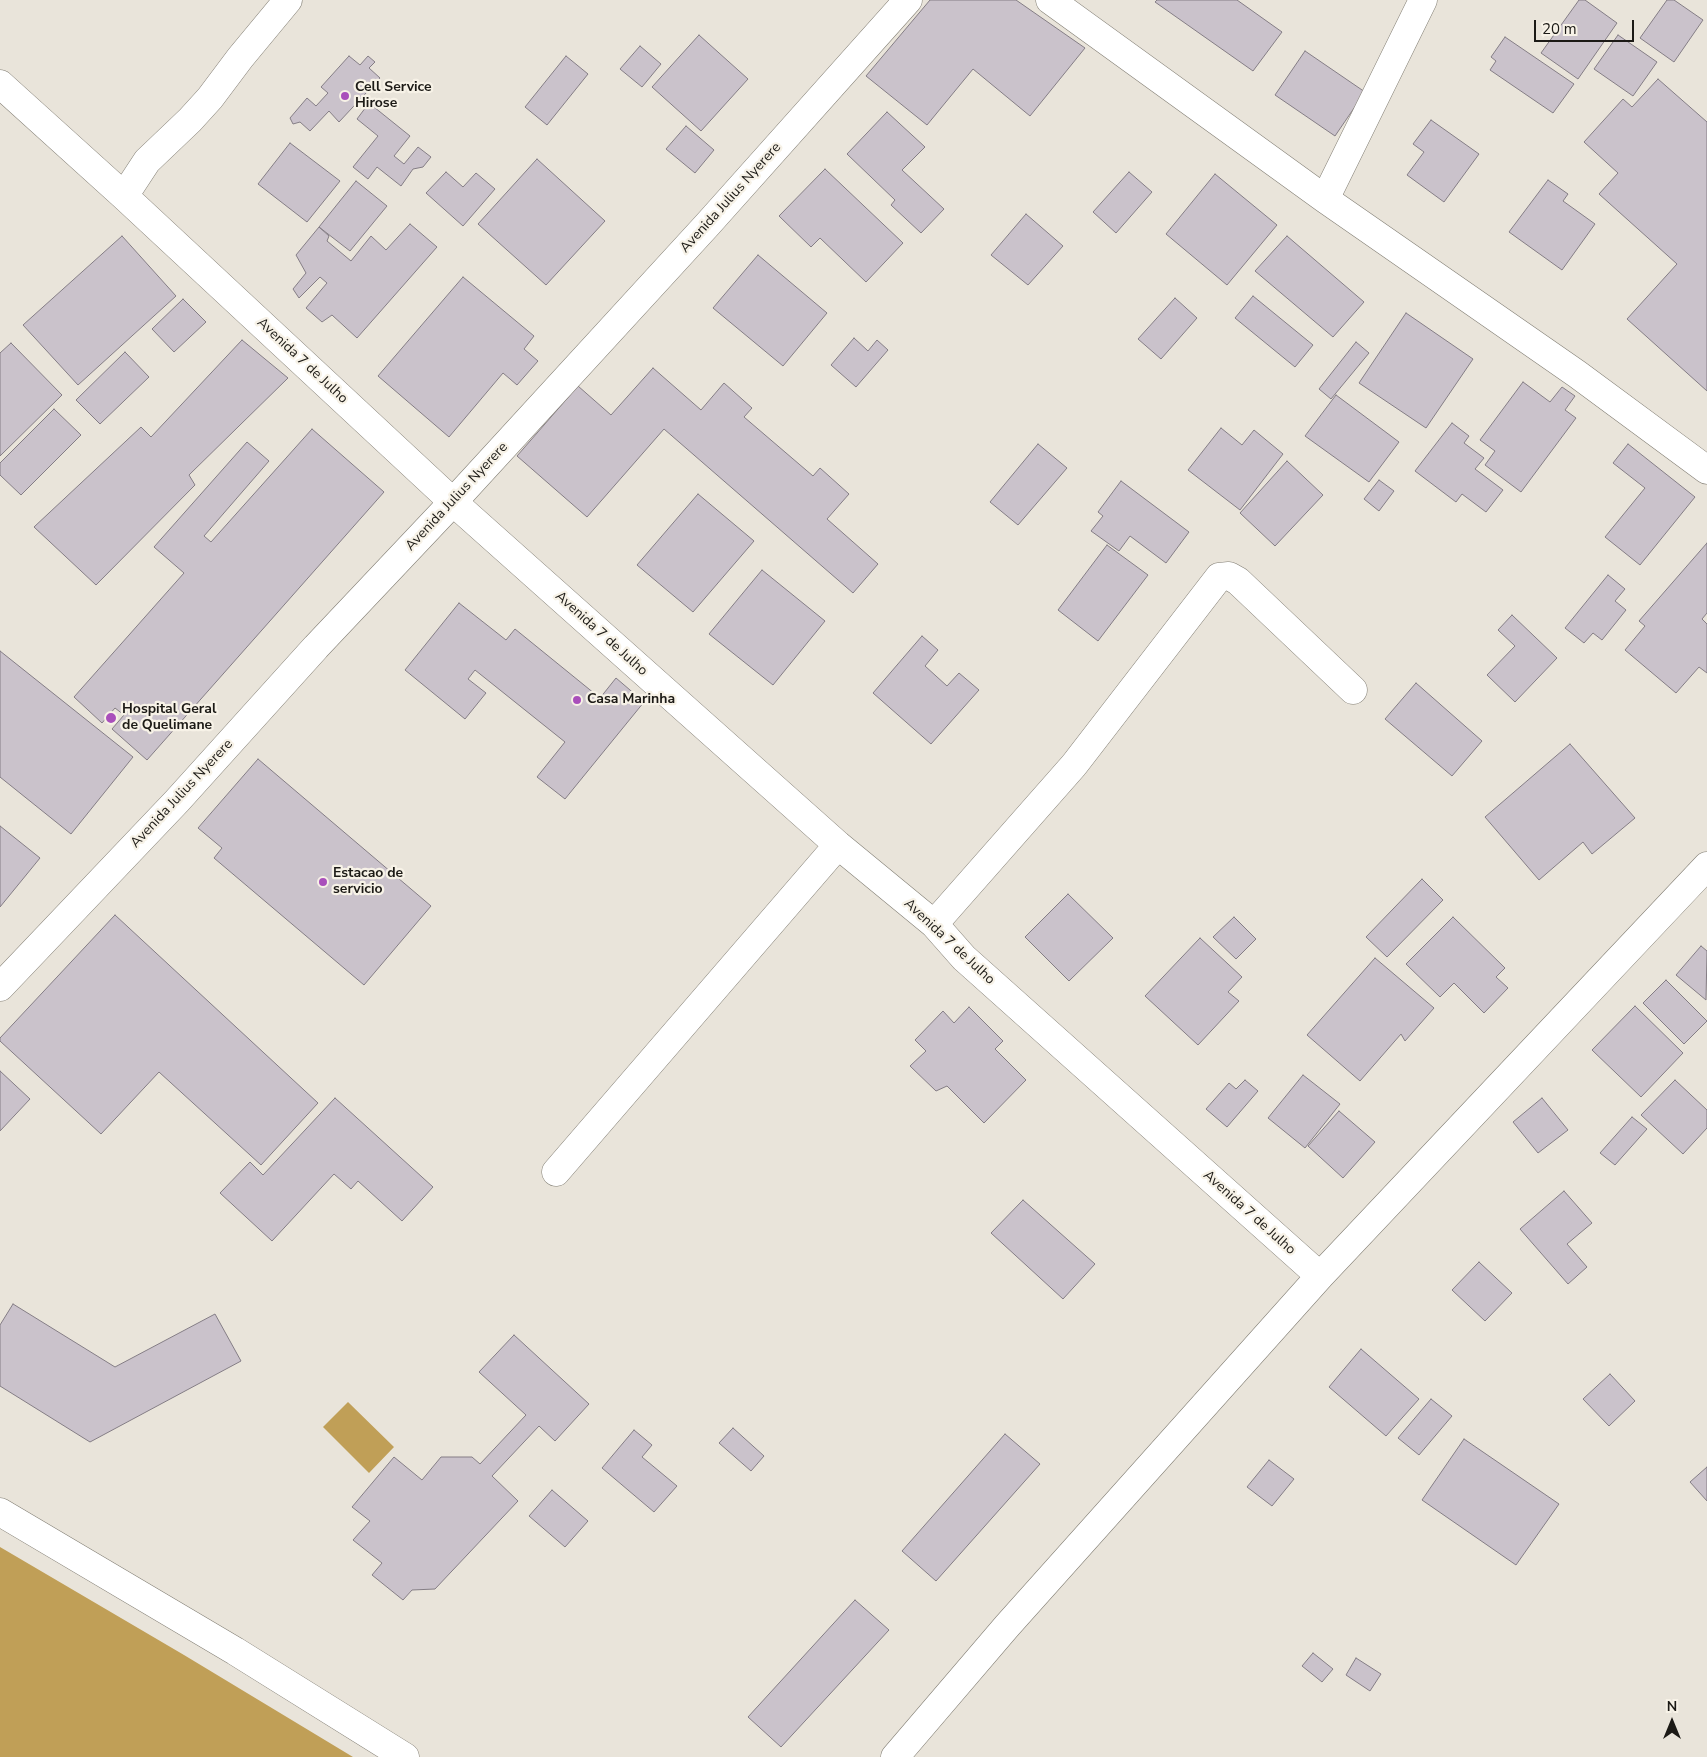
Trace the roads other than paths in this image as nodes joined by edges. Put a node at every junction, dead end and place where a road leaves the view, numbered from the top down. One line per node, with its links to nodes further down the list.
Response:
1 (288, 0): 6 (street)
2 (908, 0): 9 (street, Avenida Julius Nyerere)
3 (1050, 0): 7 (street)
4 (1423, 0): 7 (street)
5 (0, 84): 6 (street, Avenida 7 de Julho)
6 (124, 196): 9 (street, Avenida 7 de Julho)
7 (1325, 199): 8 (street)
8 (1703, 458)
9 (453, 502): 11 (street, Avenida 7 de Julho); 14 (street, Avenida Julius Nyerere)
10 (1353, 690): 13 (street)
11 (838, 845): 13 (street, Avenida 7 de Julho); 15 (street)
12 (1707, 866): 16 (street)
13 (934, 924): 16 (street, Avenida 7 de Julho)
14 (0, 987)
15 (556, 1172)
16 (1320, 1276): 19 (street)
17 (0, 1512): 18 (street)
18 (405, 1757)
19 (895, 1757)

